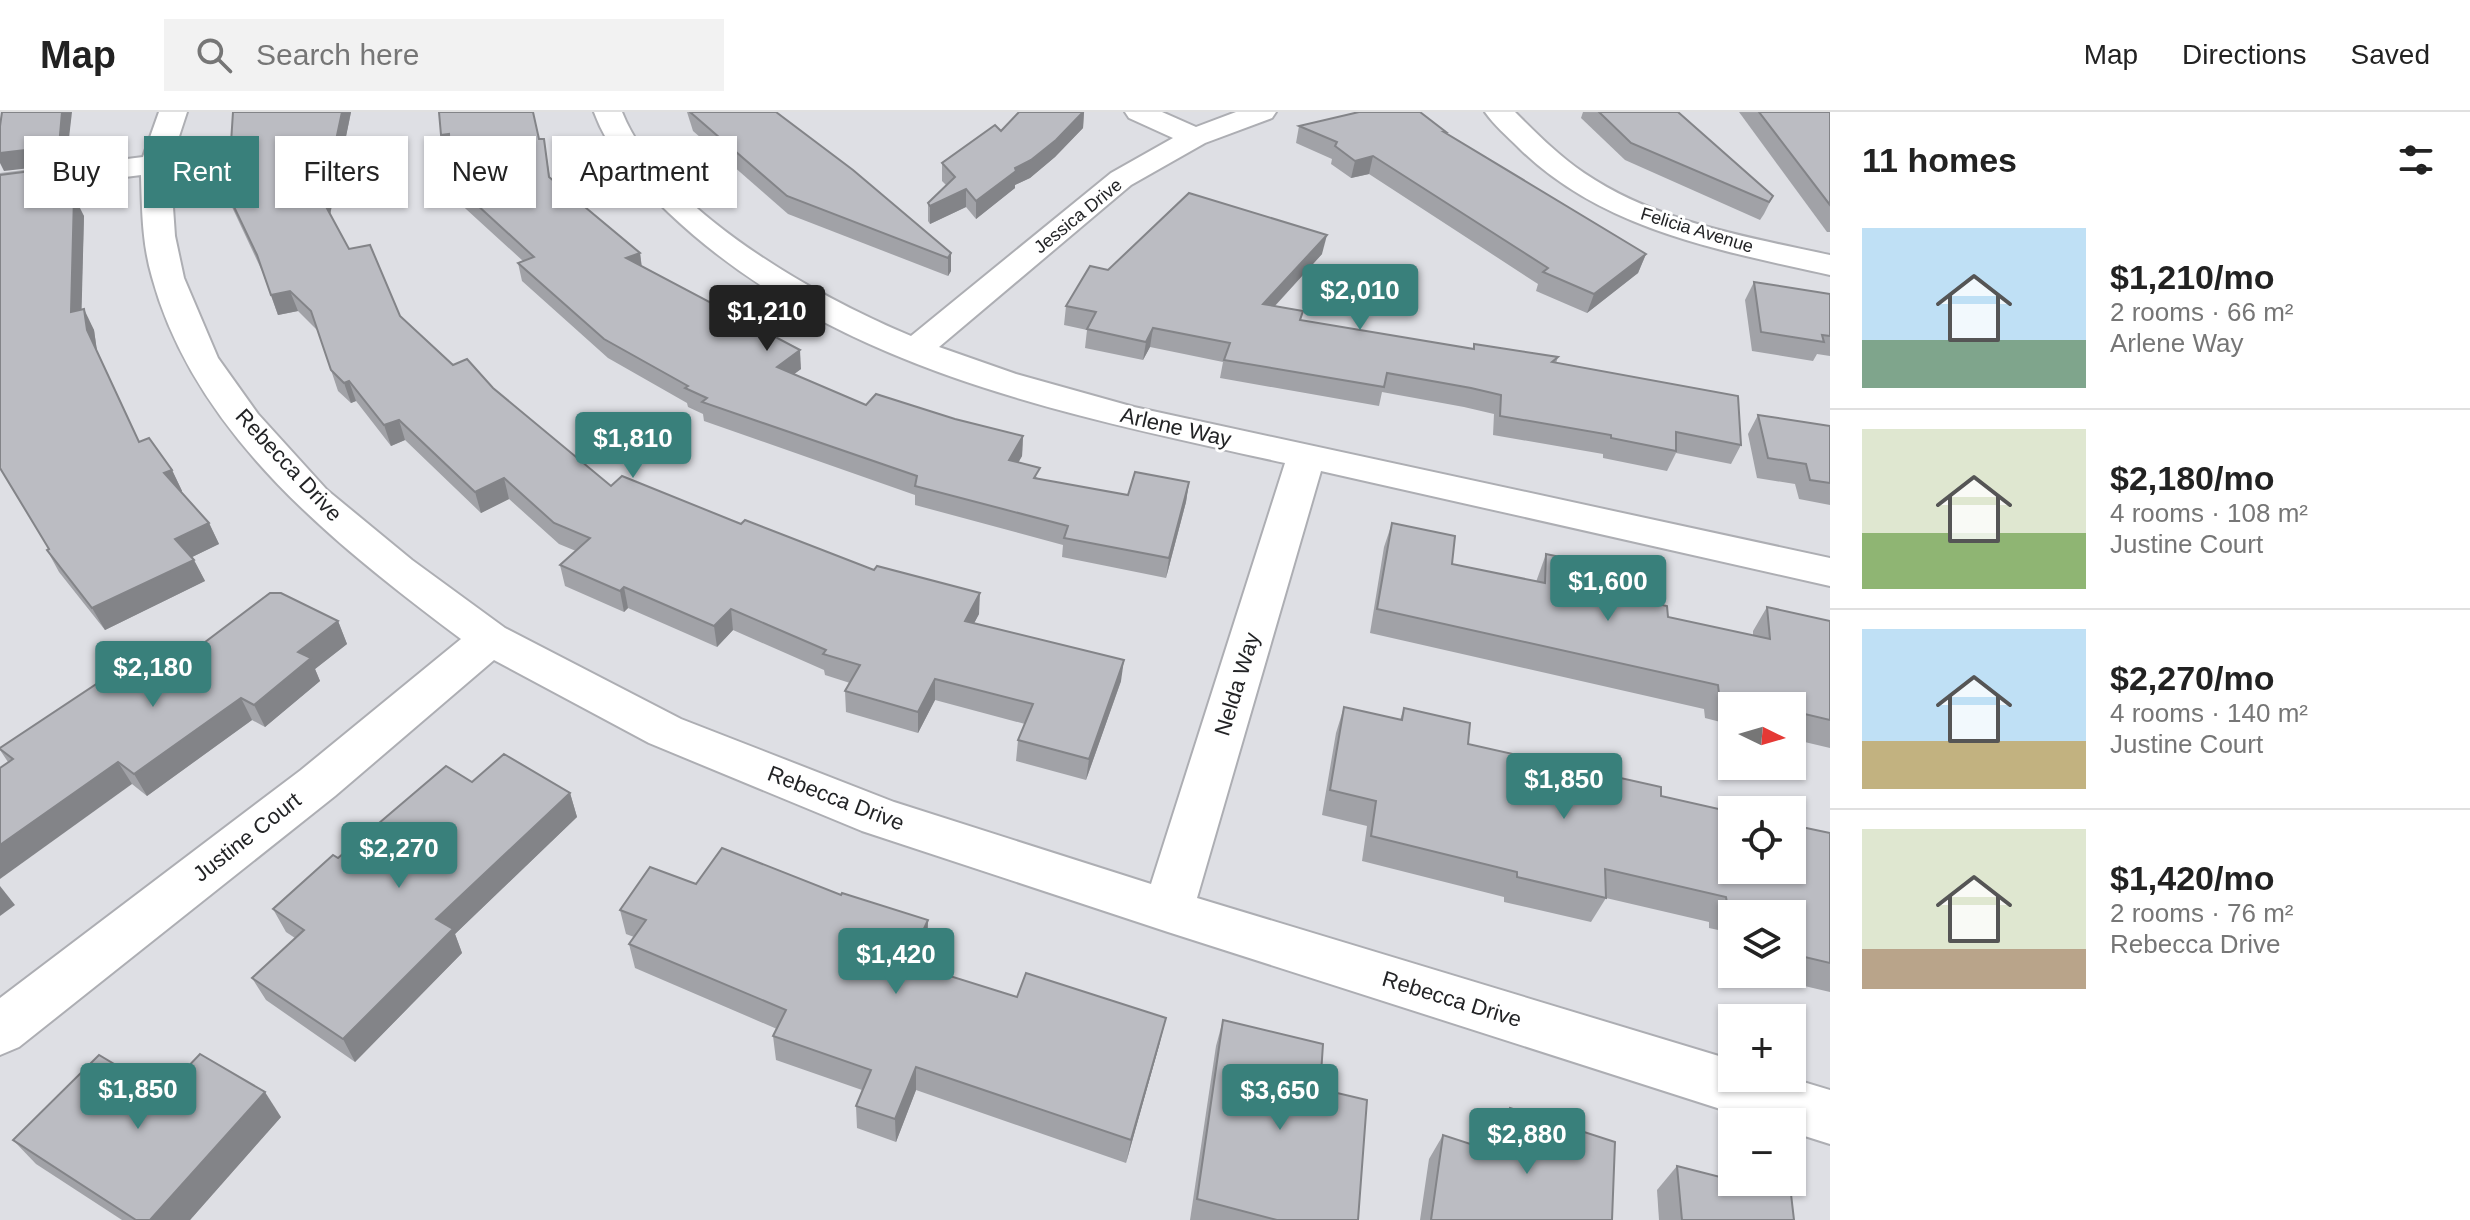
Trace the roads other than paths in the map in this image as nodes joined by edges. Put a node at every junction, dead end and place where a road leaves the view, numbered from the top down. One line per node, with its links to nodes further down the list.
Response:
1 (173, 112): 6 (street, Rebecca Drive)
2 (608, 112): 12 (street, Arlene Way)
3 (1139, 112): 7 (street)
4 (1262, 112): 7 (street, Jessica Drive)
5 (1499, 112): 11 (street, Felicia Avenue)
6 (165, 136)
7 (1195, 137): 12 (street, Jessica Drive)
8 (144, 165): 9 (street)
9 (0, 184)
10 (157, 208): 15 (street, Rebecca Drive)
11 (1830, 265)
12 (913, 351): 13 (street, Arlene Way)
13 (1306, 458): 14 (street, Arlene Way); 16 (street, Nelda Way)
14 (1830, 572)
15 (490, 639): 16 (street, Rebecca Drive); 17 (street, Justine Court)
16 (1168, 911): 18 (street, Rebecca Drive)
17 (0, 1030)
18 (1830, 1117)

